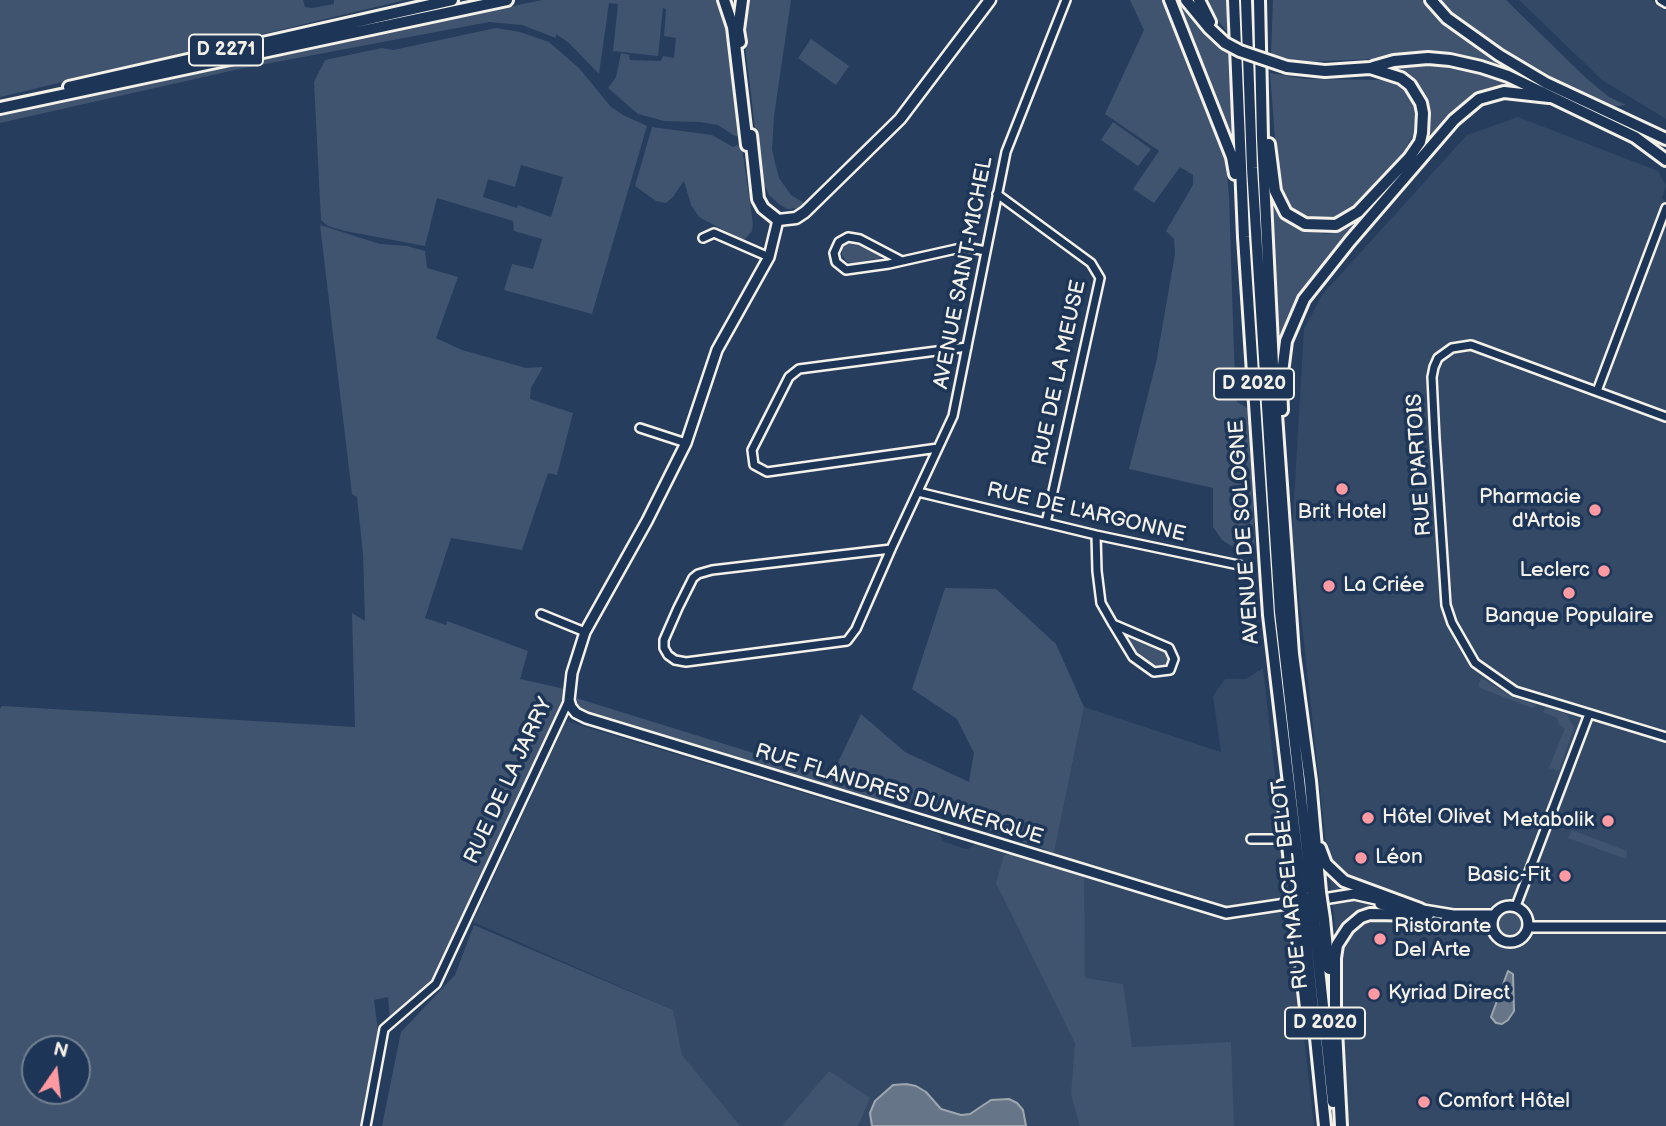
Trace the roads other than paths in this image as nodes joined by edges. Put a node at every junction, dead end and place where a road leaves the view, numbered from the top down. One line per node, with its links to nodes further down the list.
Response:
1 (452, 0): 22 (main road, D 2271)
2 (507, 0): 22 (main road, D 2271)
3 (723, 0): 28 (main road)
4 (742, 0): 28 (main road)
5 (990, 0): 28 (main road)
6 (1066, 0): 25 (street, AVENUE SAINT-MICHEL)
7 (1170, 0): 29 (main road)
8 (1186, 0): 18 (main road)
9 (1199, 0): 18 (main road)
10 (1234, 0): 29 (main road, AVENUE DE SOLOGNE / D 2020)
11 (1246, 0): 53 (main road, AVENUE DE SOLOGNE / D 2020)
12 (1259, 0): 17 (main road)
13 (1265, 0): 17 (main road)
14 (1431, 0): 23 (main road)
15 (1661, 0): 16 (street)
16 (1666, 3)
17 (1261, 36): 20 (main road)
18 (1225, 43): 19 (main road, bridge)
19 (1370, 68): 20 (main road); 21 (main road)
20 (1262, 86): 42 (main road)
21 (1549, 97): 24 (main road); 42 (main road)
22 (0, 106)
23 (1666, 139)
24 (1666, 160)
25 (997, 194): 31 (street, AVENUE SAINT-MICHEL); 41 (street, RUE DE LA MEUSE)
26 (1666, 208): 27 (street)
27 (1664, 217): 35 (street)
28 (778, 220): 32 (street, RUE DE LA JARRY)
29 (1244, 237): 46 (main road, AVENUE DE SOLOGNE / D 2020)
30 (703, 238): 32 (street)
31 (986, 251): 33 (street); 34 (street, AVENUE SAINT-MICHEL)
32 (769, 257): 38 (street, RUE DE LA JARRY)
33 (900, 260): 33 (street)
34 (967, 347): 39 (street, AVENUE SAINT-MICHEL); 39 (street)
35 (1597, 390): 36 (street, RUE D'ARTOIS); 51 (street, RUE D'ARTOIS)
36 (1666, 417)
37 (640, 428): 38 (street)
38 (686, 443): 49 (street, RUE DE LA JARRY)
39 (938, 449): 40 (street, AVENUE SAINT-MICHEL)
40 (918, 492): 41 (street, RUE DE L'ARGONNE); 44 (street, AVENUE SAINT-MICHEL)
41 (1046, 523): 43 (street, RUE DE L'ARGONNE)
42 (1284, 531): 54 (main road)
43 (1096, 535): 45 (street, RUE DE L'ARGONNE); 48 (street)
44 (891, 550): 44 (street, AVENUE SAINT-MICHEL)
45 (1248, 567)
46 (1268, 595): 53 (main road, AVENUE DE SOLOGNE / D 2020); 56 (main road)
47 (541, 614): 49 (street)
48 (1113, 624): 48 (street)
49 (585, 632): 50 (street, RUE DE LA JARRY)
50 (569, 700): 57 (street, RUE FLANDRES DUNKERQUE); 65 (street, RUE DE LA JARRY)
51 (1589, 714): 52 (street, RUE D'ARTOIS); 58 (street)
52 (1666, 737)
53 (1292, 766): 57 (main road, RUE MARCEL BELOT / D 2020)
54 (1312, 798): 57 (main road); 59 (main road)
55 (1251, 839): 56 (street)
56 (1287, 839): 57 (main road)
57 (1311, 894): 59 (street); 60 (main road, RUE MARCEL BELOT / D 2020, bridge); 60 (main road, bridge)
58 (1516, 906): 61 (street); 62 (street)
59 (1424, 912): 61 (street); 64 (main road)
60 (1310, 920): 64 (main road); 66 (main road); 67 (main road, RUE MARCEL BELOT / D 2020); 68 (main road, RUE MARCEL BELOT / D 2020)
61 (1493, 920): 62 (street)
62 (1529, 927): 63 (street)
63 (1666, 927)
64 (1335, 1010): 69 (main road)
65 (366, 1126)
66 (1319, 1126)
67 (1325, 1126)
68 (1335, 1126)
69 (1341, 1126)

